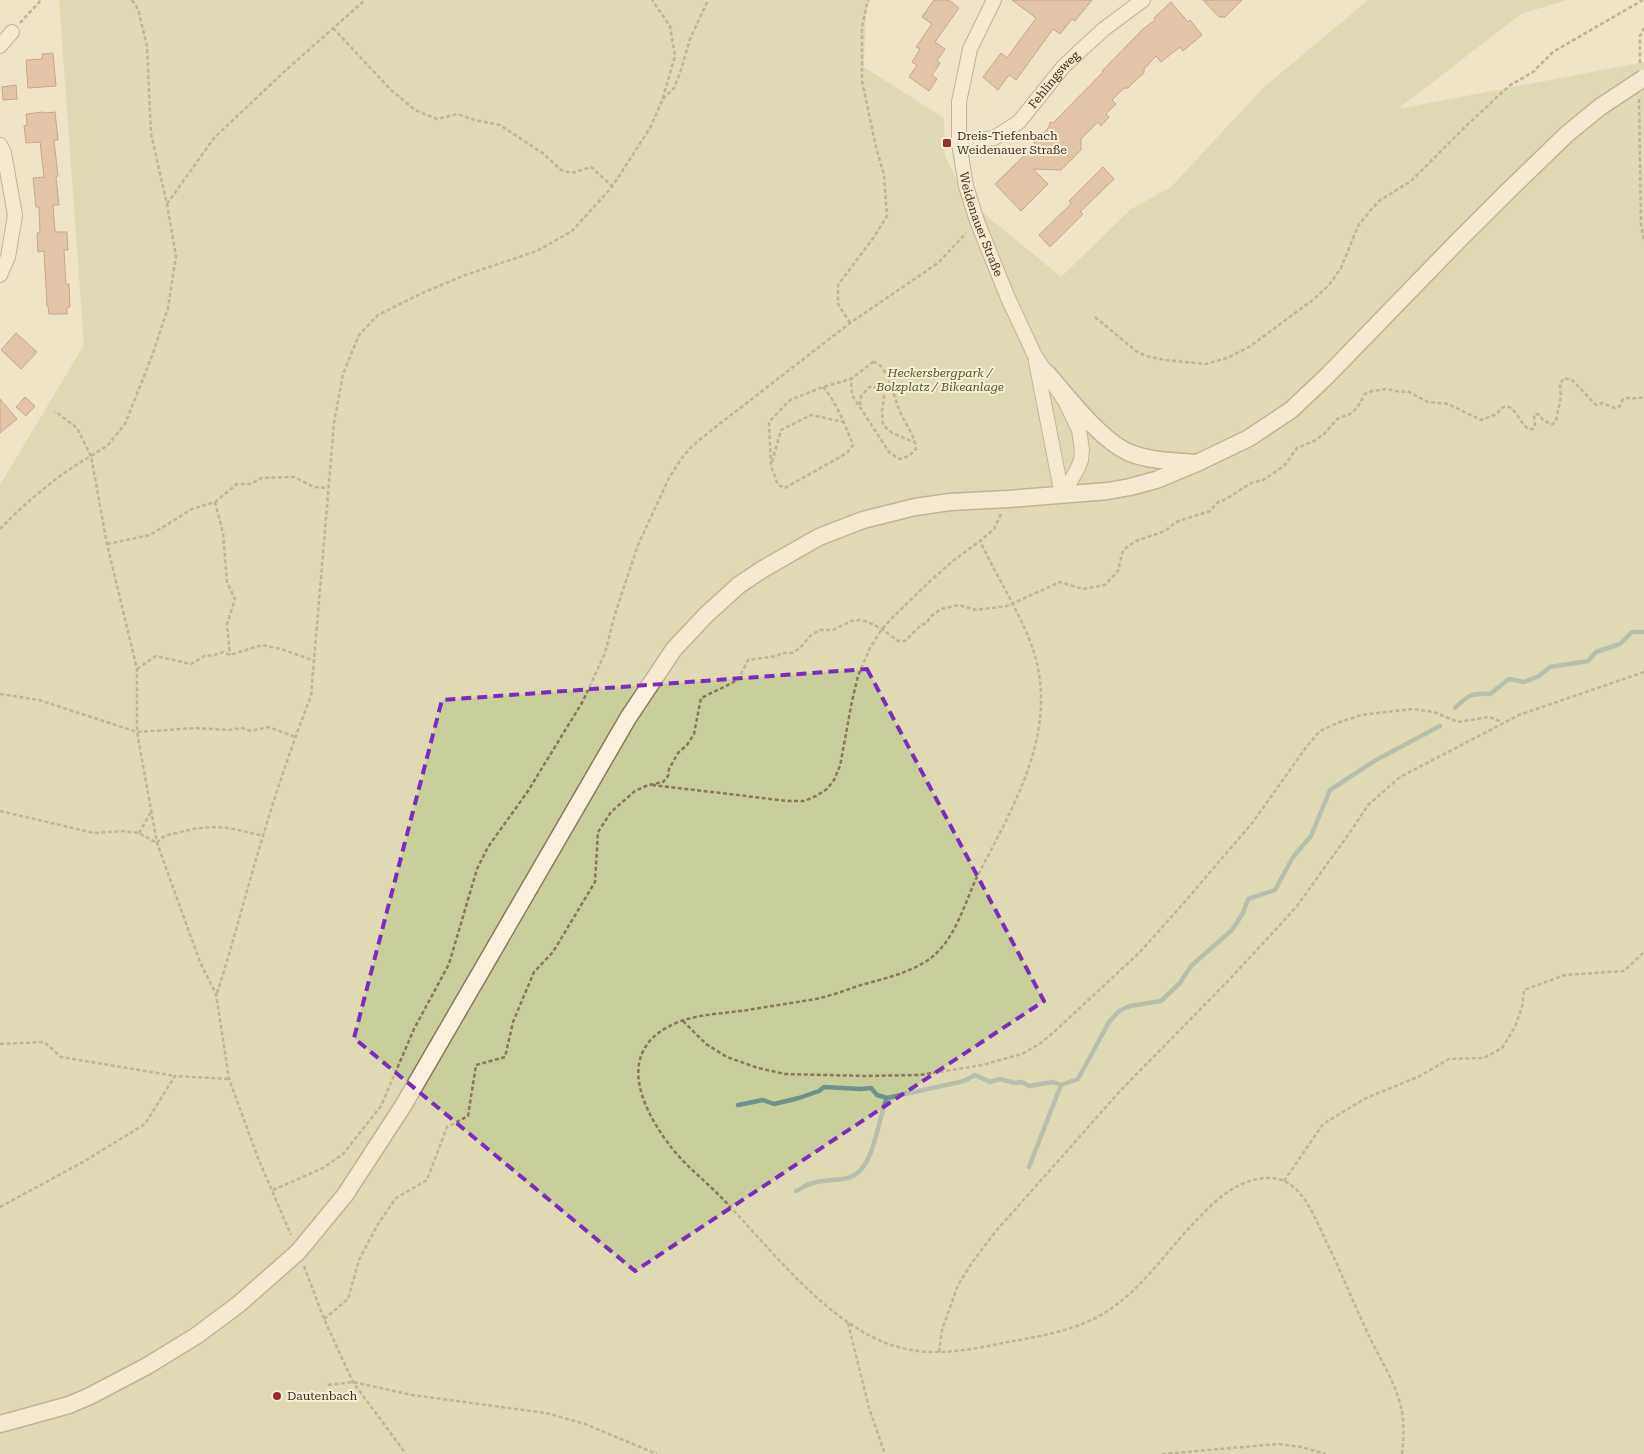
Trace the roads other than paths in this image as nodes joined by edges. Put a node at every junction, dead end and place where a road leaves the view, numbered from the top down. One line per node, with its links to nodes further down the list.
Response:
1 (994, 0): 6 (street, Weidenauer Straße)
2 (1143, 0): 6 (street, Fehlingsweg)
3 (12, 32): 4 (street)
4 (0, 46)
5 (1641, 77): 11 (street, bridge)
6 (959, 143): 9 (street, Weidenauer Straße)
7 (0, 146): 8 (street)
8 (0, 275)
9 (1035, 356): 10 (street, Weidenauer Straße); 12 (street, Weidenauer Straße)
10 (1047, 373): 11 (street); 12 (street, Weidenauer Straße)
11 (1197, 464): 12 (street)
12 (1062, 494): 13 (street)
13 (0, 1424)

